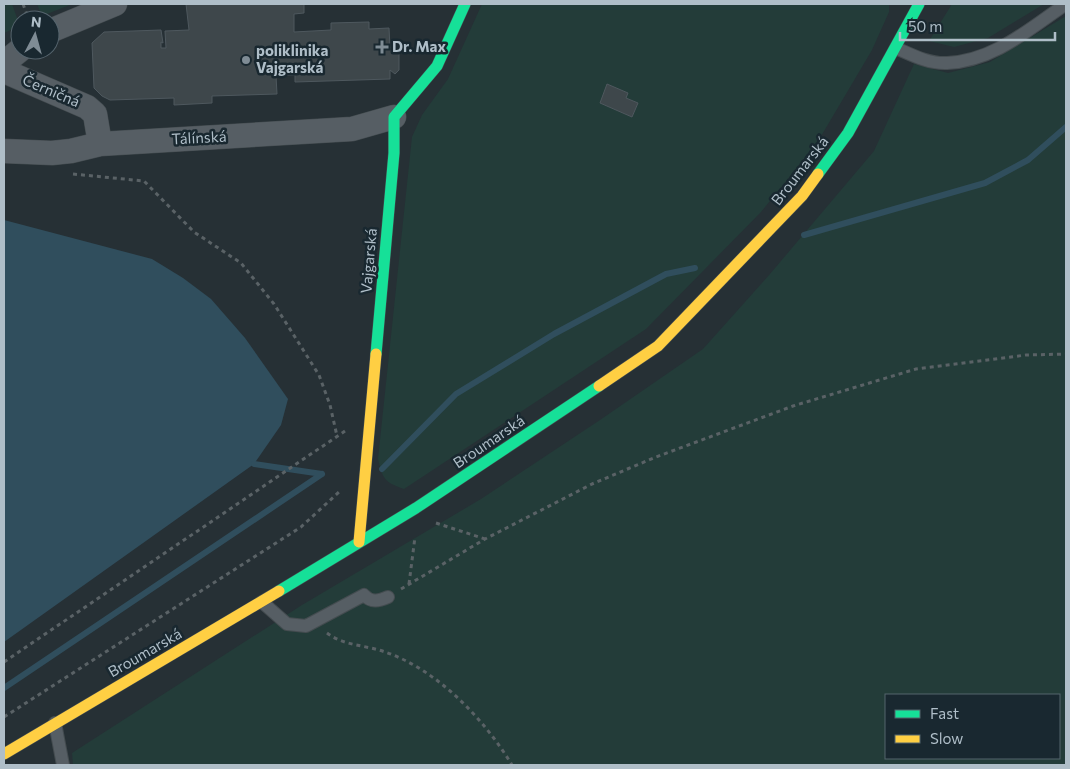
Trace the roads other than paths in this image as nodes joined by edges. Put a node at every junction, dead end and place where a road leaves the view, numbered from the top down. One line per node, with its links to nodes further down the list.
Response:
1 (115, 4): 6 (street)
2 (465, 4): 9 (street)
3 (906, 4): 7 (street, Broumarská)
4 (919, 4): 7 (street, Broumarská)
5 (1066, 4): 7 (lane)
6 (60, 27)
7 (896, 48): 12 (street, Broumarská)
8 (4, 71): 10 (street, Černičná)
9 (394, 117): 10 (street, Tálínská); 12 (street, Vajgarská)
10 (100, 144): 11 (street, Tálínská)
11 (4, 151)
12 (359, 542): 14 (street, Broumarská)
13 (388, 597): 14 (lane)
14 (262, 602): 15 (street, Broumarská)
15 (55, 723): 16 (street, Broumarská); 17 (lane)
16 (4, 754)
17 (63, 765)

